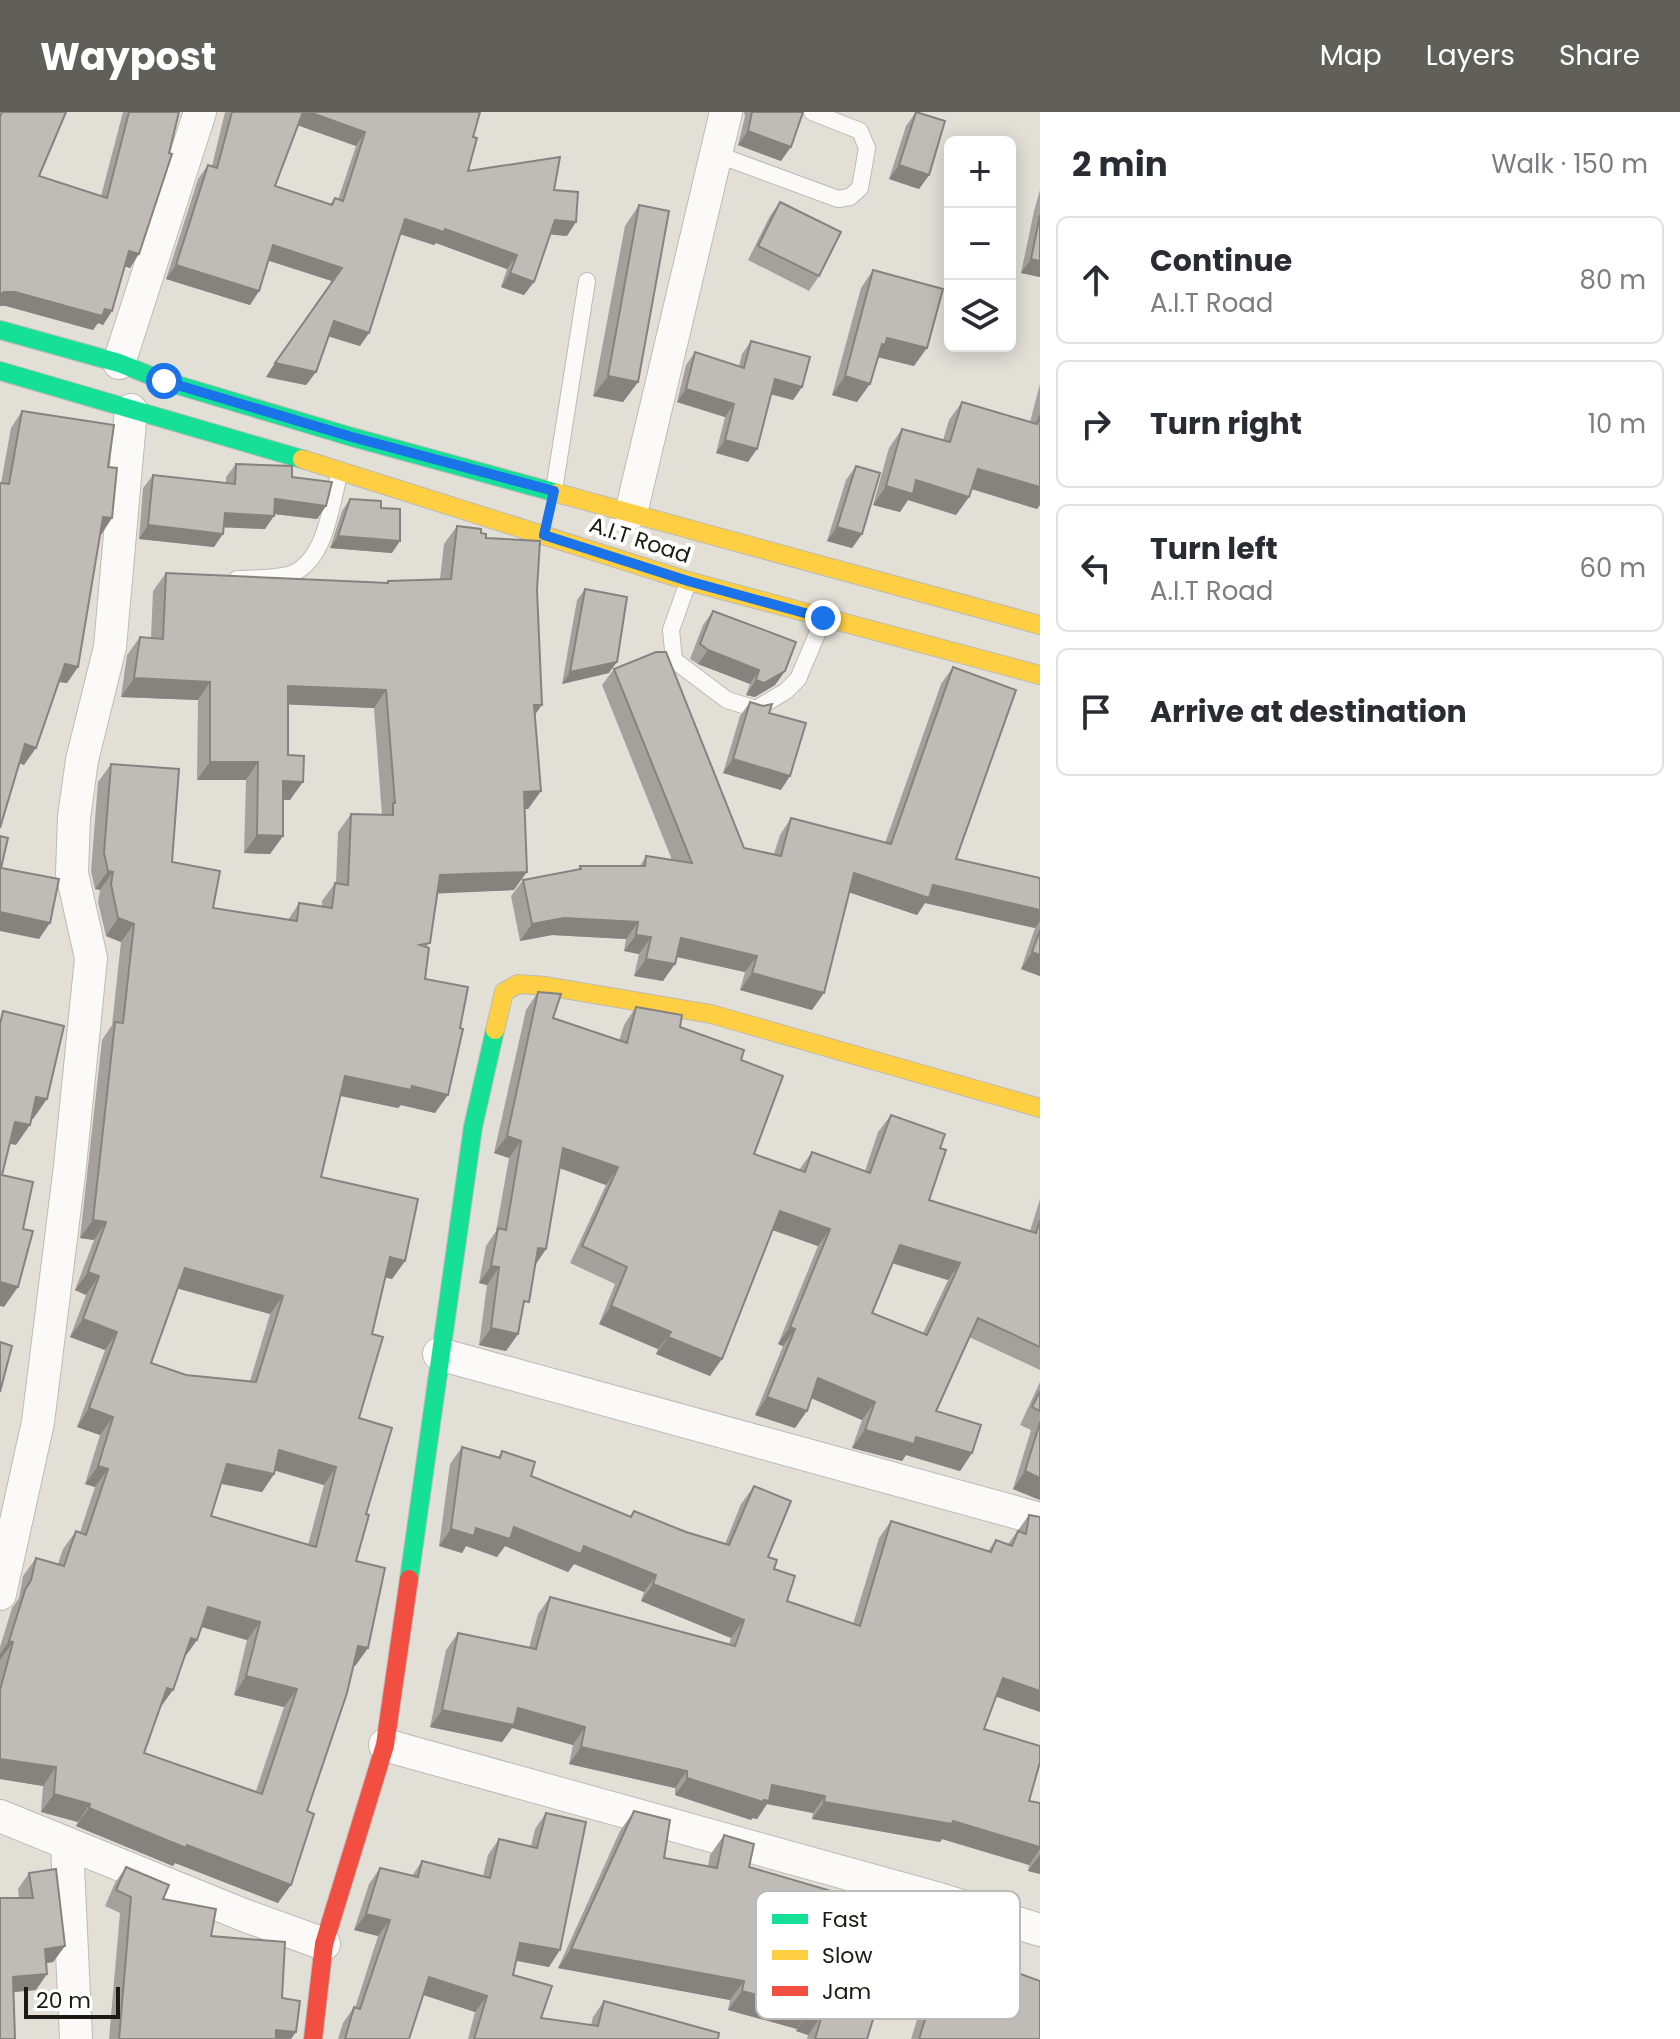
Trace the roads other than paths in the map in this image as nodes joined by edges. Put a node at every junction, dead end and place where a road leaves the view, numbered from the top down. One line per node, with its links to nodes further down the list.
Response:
1 (200, 112): 7 (street)
2 (726, 112): 4 (street)
3 (812, 112): 4 (lane)
4 (716, 154): 12 (street)
5 (587, 281): 11 (lane)
6 (0, 330): 7 (street, A.I.T Road)
7 (119, 363): 11 (street, A.I.T Road)
8 (0, 371): 9 (street, A.I.T Road)
9 (131, 410): 10 (street, A.I.T Road); 21 (street)
10 (341, 470): 11 (street, A.I.T Road); 13 (lane)
11 (549, 513): 12 (street, A.I.T Road); 14 (street, A.I.T Road)
12 (631, 513): 16 (street, A.I.T Road)
13 (217, 581)
14 (688, 581): 15 (street, A.I.T Road); 15 (lane)
15 (823, 618): 17 (street, A.I.T Road)
16 (1040, 625)
17 (1040, 675)
18 (1040, 1108): 19 (street)
19 (439, 1354): 20 (street); 22 (street)
20 (1040, 1519)
21 (0, 1594)
22 (385, 1745): 25 (street); 28 (street)
23 (0, 1816): 24 (street)
24 (67, 1844): 28 (street); 29 (street)
25 (910, 1891)
26 (1020, 1924): 27 (street)
27 (1040, 1930)
28 (324, 1944): 30 (street)
29 (76, 2039)
30 (313, 2039)

